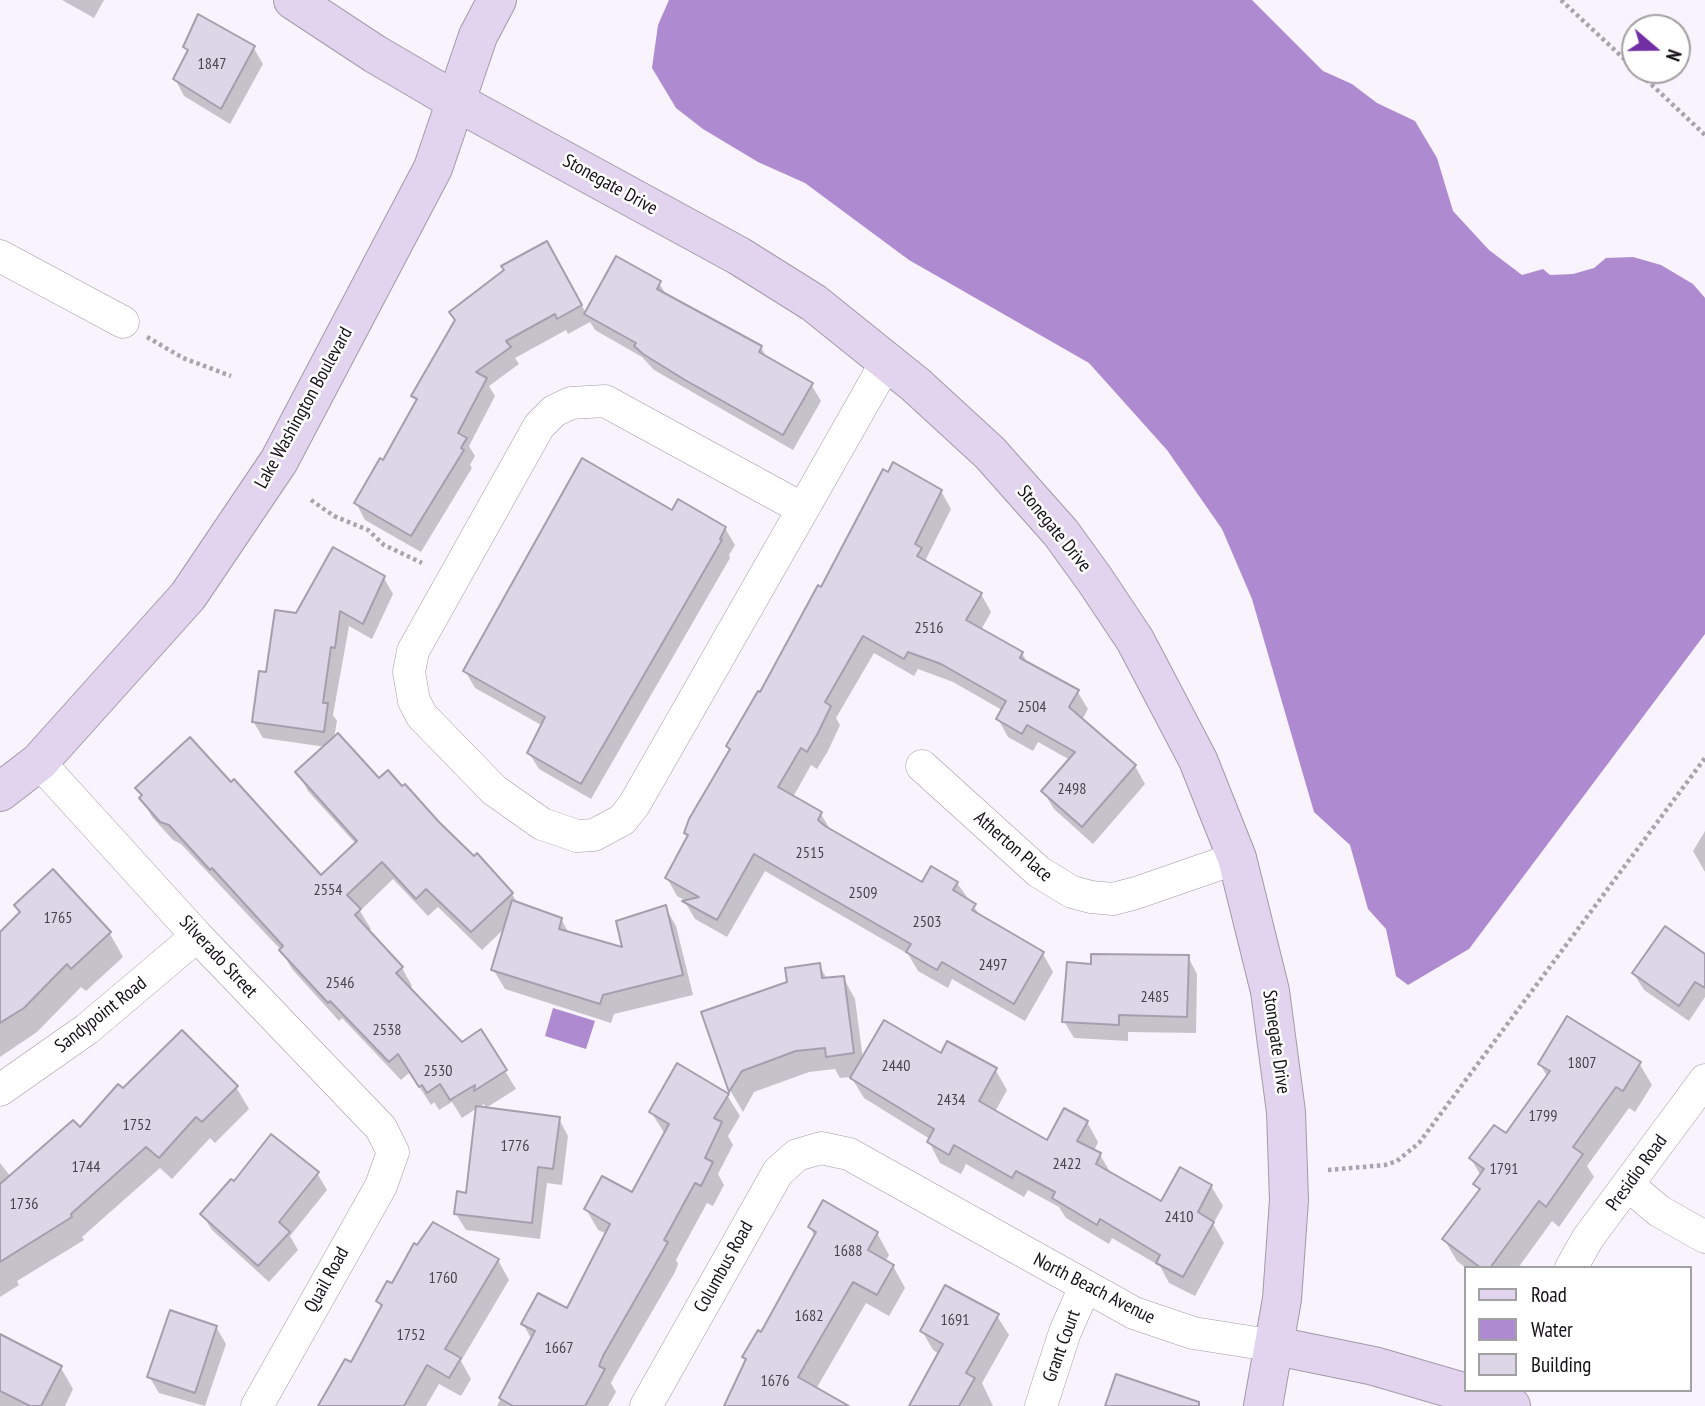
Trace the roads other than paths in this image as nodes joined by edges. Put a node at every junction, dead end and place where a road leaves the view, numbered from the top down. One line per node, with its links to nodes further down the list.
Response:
1 (293, 0): 3 (street, Stonegate Drive)
2 (497, 0): 3 (street, Lake Washington Boulevard)
3 (457, 102): 6 (street, Stonegate Drive); 8 (street, Lake Washington Boulevard)
4 (0, 256): 5 (street)
5 (122, 322)
6 (887, 360): 7 (street); 11 (street, Stonegate Drive)
7 (803, 509): 7 (street)
8 (39, 762): 10 (street, Lake Washington Boulevard); 12 (street, Silverado Street)
9 (922, 766): 11 (street, Atherton Place)
10 (0, 792)
11 (1237, 858): 21 (street, Stonegate Drive)
12 (197, 936): 14 (street, Sandypoint Road); 16 (street, Silverado Street)
13 (1705, 1080): 17 (street, Presidio Road)
14 (0, 1090)
15 (821, 1148): 20 (street, North Beach Avenue); 25 (street, Columbus Road)
16 (393, 1152): 24 (street, Quail Road)
17 (1628, 1185): 18 (street); 19 (street, Presidio Road)
18 (1705, 1237)
19 (1572, 1266)
20 (1085, 1287): 21 (street, North Beach Avenue); 26 (street, Grant Court)
21 (1276, 1346): 22 (street, North Beach Avenue); 27 (street, Stonegate Drive)
22 (1464, 1392)
23 (1465, 1392): 28 (street, North Beach Avenue)
24 (257, 1406)
25 (646, 1406)
26 (1041, 1406)
27 (1263, 1406)
28 (1512, 1406)

